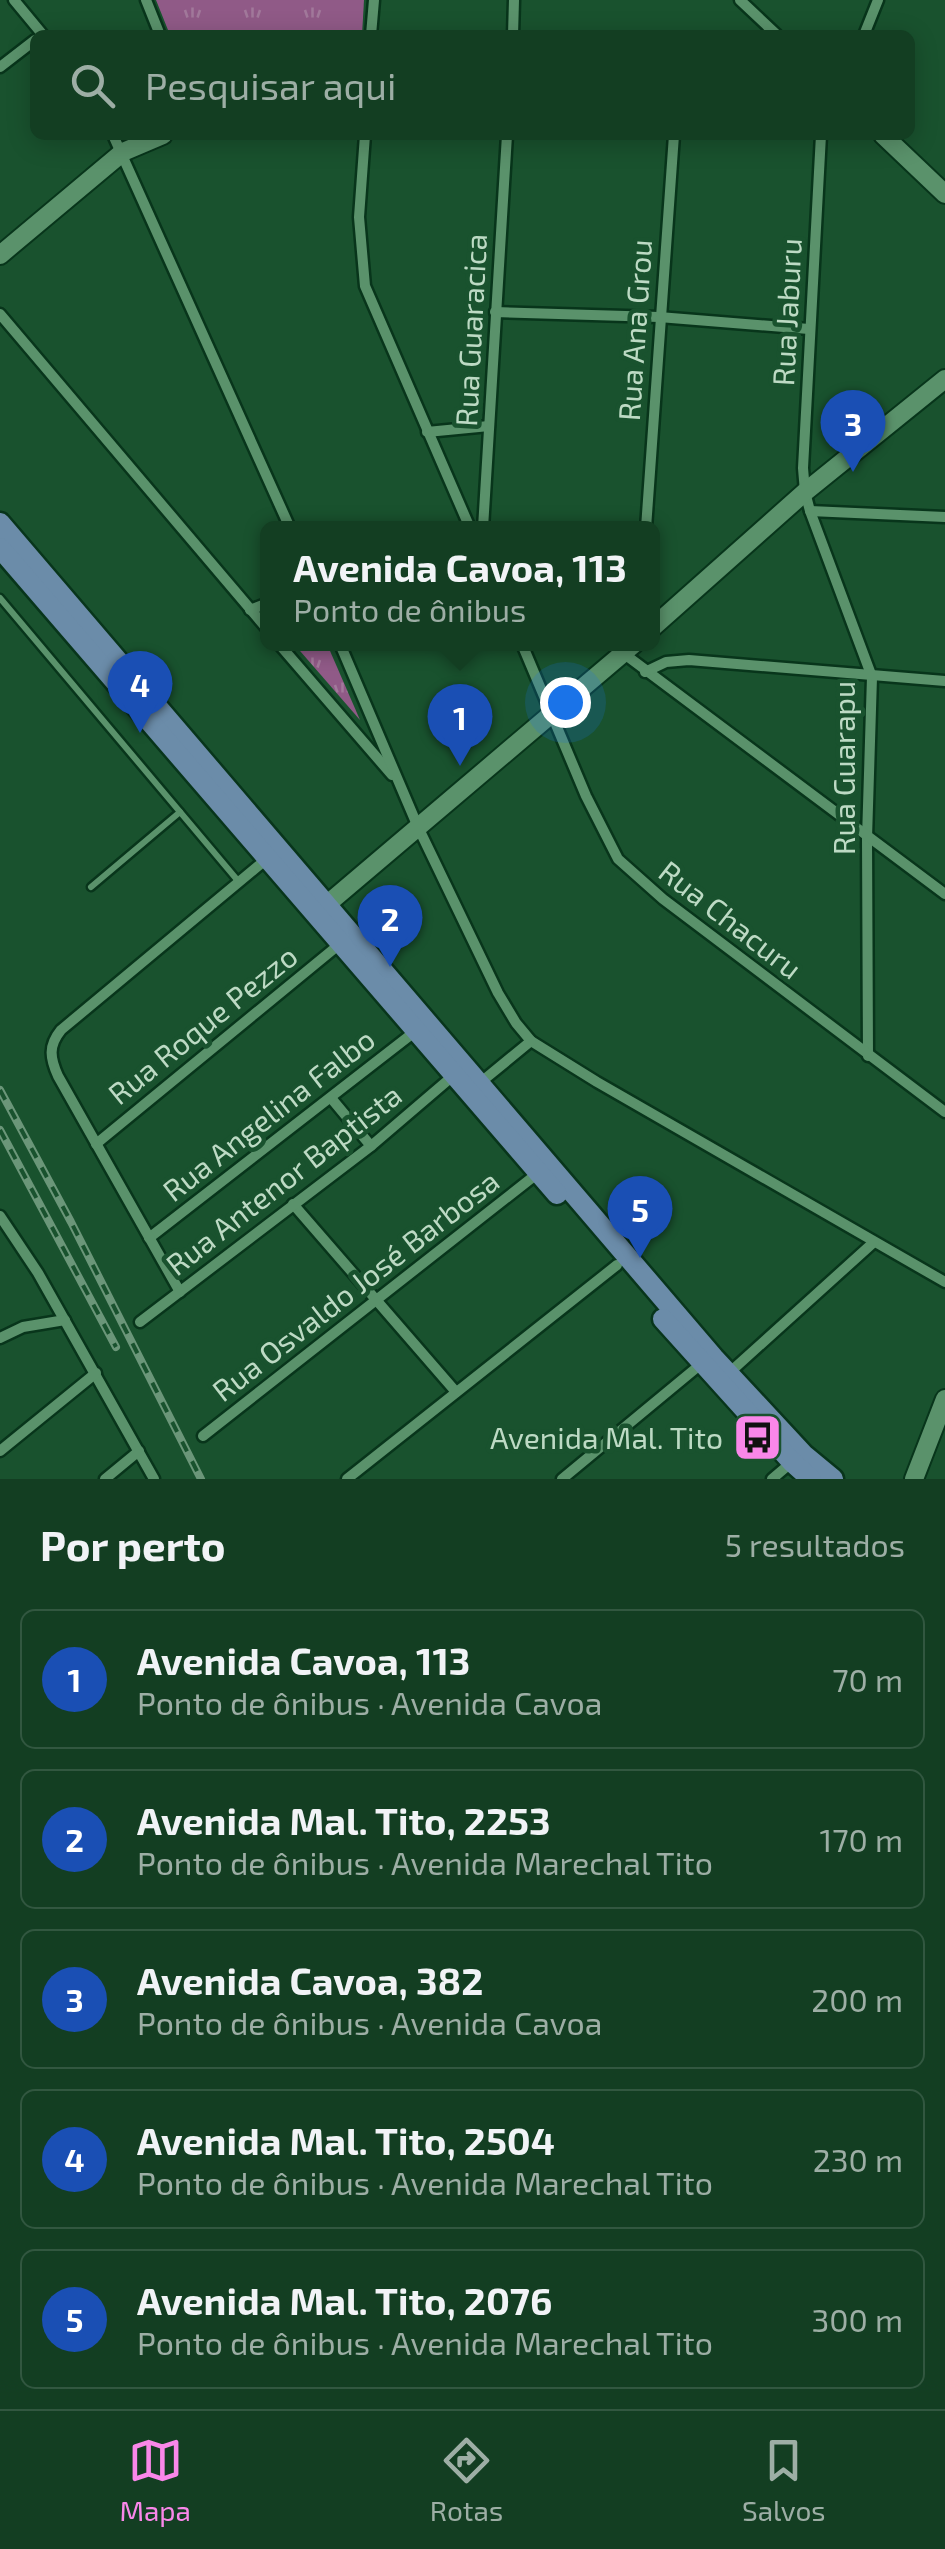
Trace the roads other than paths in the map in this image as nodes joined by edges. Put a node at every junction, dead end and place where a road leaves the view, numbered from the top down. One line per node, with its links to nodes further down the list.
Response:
1 (14, 0): 7 (street)
2 (146, 0): 8 (street)
3 (374, 0): 9 (street)
4 (514, 0): 10 (street)
5 (740, 0): 11 (street)
6 (878, 0): 12 (street)
7 (39, 30)
8 (158, 30)
9 (372, 30)
10 (513, 30)
11 (772, 30)
12 (866, 30)
13 (30, 44): 14 (street)
14 (0, 66)
15 (116, 140): 22 (street)
16 (151, 140): 22 (street)
17 (365, 140): 31 (street)
18 (507, 140): 25 (street, Rua Guaracica)
19 (674, 140): 27 (street, Rua Ana Grou)
20 (821, 140): 28 (street, Rua Jaburu)
21 (888, 140): 23 (street)
22 (123, 152): 24 (street); 35 (street)
23 (945, 194)
24 (0, 255)
25 (495, 312): 27 (street); 30 (street, Rua Guaracica)
26 (0, 314): 43 (street)
27 (659, 318): 28 (street); 38 (street, Rua Ana Grou)
28 (810, 328): 32 (street, Rua Jaburu)
29 (945, 379): 32 (street)
30 (489, 426): 31 (street); 37 (street, Rua Guaracica)
31 (428, 432): 36 (street)
32 (805, 492): 33 (street, Rua Guarapu); 45 (street)
33 (810, 511): 34 (street); 52 (street, Rua Guarapu)
34 (945, 516)
35 (287, 521)
36 (467, 521)
37 (483, 521)
38 (646, 521)
39 (0, 523): 59 (main road)
40 (0, 548): 59 (main road)
41 (0, 598): 56 (lane)
42 (260, 606): 43 (street)
43 (250, 610): 44 (street)
44 (260, 621)
45 (660, 621)
46 (285, 651): 55 (street)
47 (343, 651): 55 (street)
48 (525, 651): 54 (street, Rua Chacuru)
49 (624, 651): 54 (street)
50 (630, 651): 51 (street)
51 (645, 672): 52 (street); 58 (street)
52 (872, 676): 53 (street); 58 (street, Rua Guarapu)
53 (945, 681)
54 (552, 711): 57 (street); 67 (street, Rua Chacuru)
55 (400, 783): 57 (street)
56 (180, 812): 60 (lane); 61 (lane)
57 (418, 827): 63 (street); 66 (street)
58 (867, 838): 62 (street); 67 (street, Rua Guarapu)
59 (273, 853): 60 (street); 63 (main road)
60 (240, 883): 72 (street)
61 (90, 887)
62 (945, 894)
63 (322, 909): 64 (main road); 69 (main road)
64 (341, 943): 65 (main road); 72 (street, Rua Roque Pezzo)
65 (418, 1030): 68 (main road); 70 (street, Rua Angelina Falbo)
66 (532, 1041): 69 (street); 78 (street)
67 (868, 1056): 71 (street, Rua Chacuru)
68 (455, 1074): 73 (street, Rua Antenor Baptista); 74 (main road)
69 (481, 1082): 88 (main road)
70 (332, 1098): 73 (street); 77 (street, Rua Angelina Falbo)
71 (945, 1112)
72 (96, 1144): 77 (street)
73 (372, 1146): 75 (street, Rua Antenor Baptista)
74 (538, 1173): 79 (main road); 82 (street, Rua Osvaldo José Barbosa)
75 (293, 1204): 81 (street, Rua Antenor Baptista); 82 (street)
76 (0, 1216): 83 (street)
77 (150, 1238): 81 (street)
78 (874, 1242): 80 (street); 88 (street)
79 (617, 1265): 86 (main road); 89 (street)
80 (945, 1282)
81 (180, 1292): 84 (street, Rua Antenor Baptista)
82 (376, 1300): 89 (street); 91 (street, Rua Osvaldo José Barbosa)
83 (65, 1320): 85 (street); 87 (street)
84 (140, 1322)
85 (0, 1338)
86 (701, 1364): 94 (main road); 98 (street)
87 (96, 1373): 92 (street); 93 (street)
88 (729, 1373): 101 (main road)
89 (456, 1392): 97 (street)
90 (944, 1406): 102 (street)
91 (203, 1436)
92 (0, 1451)
93 (140, 1451): 95 (street); 96 (street)
94 (792, 1462): 99 (street); 100 (main road)
95 (105, 1479)
96 (154, 1479)
97 (348, 1479)
98 (562, 1479)
99 (772, 1479)
100 (811, 1479)
101 (833, 1479)
102 (914, 1479)

